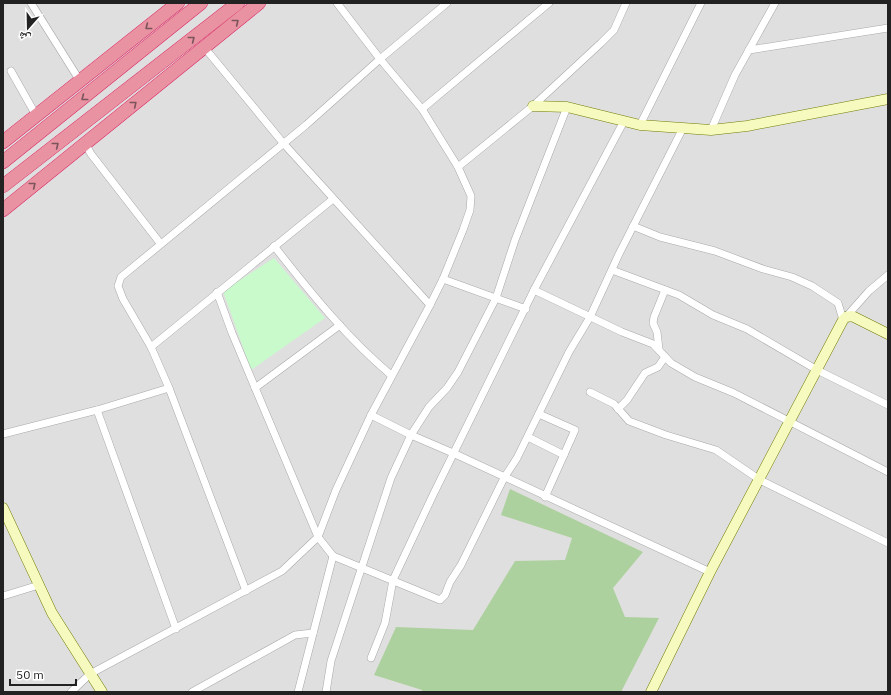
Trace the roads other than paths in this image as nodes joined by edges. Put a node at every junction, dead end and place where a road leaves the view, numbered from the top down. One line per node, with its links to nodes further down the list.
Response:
1 (31, 3): 17 (street)
2 (178, 3): 17 (highway, one-way to 17)
3 (201, 3): 30 (highway, one-way to 30)
4 (238, 3): 32 (highway, one-way to 4)
5 (337, 3): 15 (street)
6 (447, 3): 15 (street)
7 (549, 3): 21 (street)
8 (626, 3): 19 (street)
9 (701, 3): 24 (street)
10 (775, 3): 14 (street)
11 (259, 4): 13 (highway, one-way to 11)
12 (888, 28): 14 (street)
13 (204, 47): 28 (highway, one-way to 13); 29 (street)
14 (749, 50): 26 (street)
15 (380, 58): 21 (street); 29 (street)
16 (11, 72): 22 (street)
17 (80, 81): 22 (highway)
18 (888, 99): 26 (street)
19 (533, 106): 20 (street); 31 (street)
20 (567, 108): 23 (street); 44 (street)
21 (422, 109): 31 (street)
22 (37, 117): 27 (highway)
23 (624, 121): 24 (street); 41 (street)
24 (640, 125): 25 (street)
25 (682, 128): 26 (street); 35 (street)
26 (711, 130)
27 (3, 142)
28 (85, 143): 34 (highway, one-way to 28); 36 (street)
29 (284, 144): 33 (street); 36 (street)
30 (3, 162)
31 (458, 167): 40 (street)
32 (3, 186)
33 (333, 199): 37 (street); 45 (street)
34 (3, 210)
35 (633, 226): 38 (street); 48 (street)
36 (160, 243): 51 (street)
37 (274, 246): 43 (street); 49 (street)
38 (612, 270): 42 (street); 47 (street)
39 (888, 275): 48 (street)
40 (443, 279): 44 (street); 45 (street)
41 (534, 290): 46 (street); 47 (street)
42 (666, 290): 52 (street); 54 (street)
43 (217, 292): 51 (street); 57 (street)
44 (496, 298): 46 (street); 66 (street)
45 (430, 305): 55 (street)
46 (526, 309): 68 (street)
47 (590, 317): 52 (street); 62 (street)
48 (845, 318): 50 (street); 54 (street)
49 (340, 325): 55 (street); 57 (street)
50 (888, 334)
51 (152, 347): 56 (street)
52 (659, 350): 53 (street)
53 (665, 357): 60 (street); 64 (street)
54 (817, 370): 59 (street); 64 (street)
55 (391, 375): 63 (street)
56 (169, 388): 61 (street); 82 (street)
57 (255, 388): 75 (street)
58 (590, 392): 60 (street)
59 (888, 405)
60 (618, 408): 72 (street)
61 (97, 410): 65 (street); 84 (street)
62 (539, 414): 67 (street); 69 (street)
63 (371, 415): 66 (street); 75 (street)
64 (789, 422): 70 (street); 72 (street)
65 (3, 434)
66 (411, 435): 68 (street); 78 (street)
67 (528, 437): 69 (street); 71 (street)
68 (453, 453): 71 (street); 80 (street)
69 (564, 455): 73 (street)
70 (888, 472)
71 (504, 478): 73 (street); 80 (street)
72 (760, 480): 76 (street); 79 (street)
73 (545, 497): 79 (street)
74 (3, 508): 81 (street)
75 (318, 537): 77 (street); 82 (street)
76 (888, 543)
77 (333, 556): 78 (street); 85 (street)
78 (361, 567): 80 (street); 92 (street)
79 (710, 572): 93 (street)
80 (393, 580): 86 (street)
81 (39, 585): 83 (street); 87 (street)
82 (246, 591): 84 (street)
83 (3, 596)
84 (176, 629): 87 (street)
85 (313, 633): 90 (street); 91 (street)
86 (371, 658)
87 (90, 674): 88 (street); 89 (street)
88 (71, 692)
89 (102, 692)
90 (192, 692)
91 (298, 692)
92 (326, 692)
93 (651, 692)

